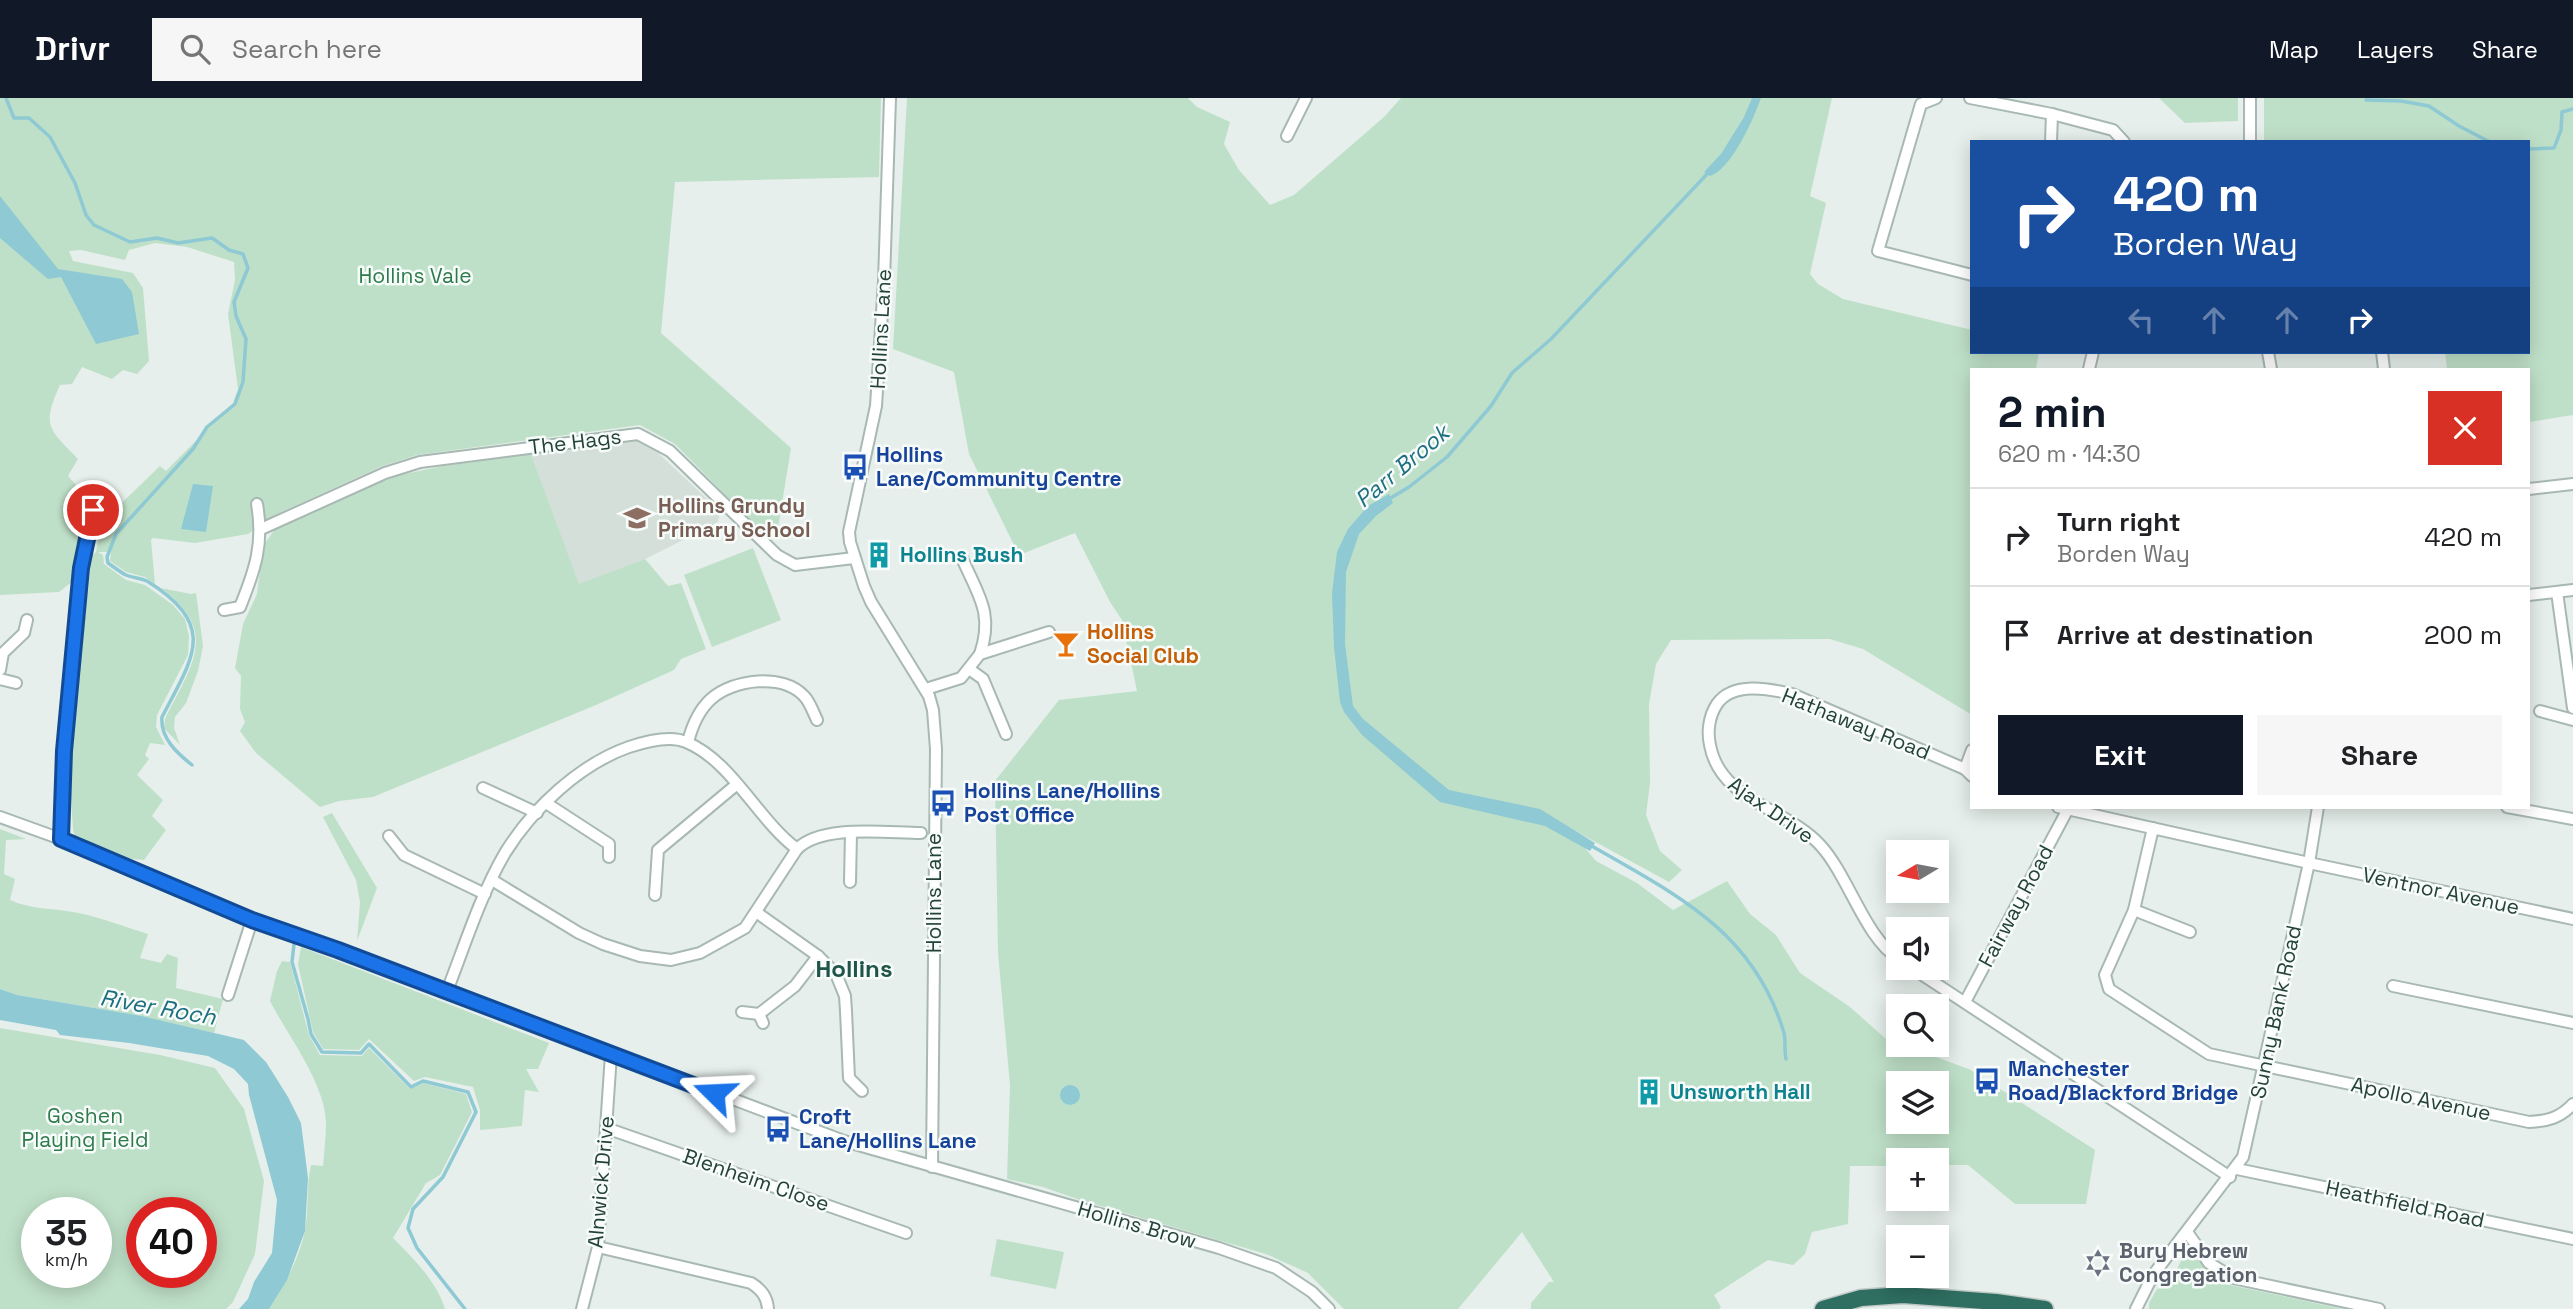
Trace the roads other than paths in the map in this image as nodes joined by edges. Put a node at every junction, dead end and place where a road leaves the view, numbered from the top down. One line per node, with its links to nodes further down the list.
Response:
1 (890, 98): 17 (street, Hollins Lane)
2 (1306, 98): 7 (street)
3 (1937, 98): 11 (street)
4 (1970, 98): 6 (street)
5 (2250, 98): 10 (street)
6 (2052, 114): 8 (street); 9 (street)
7 (1287, 136)
8 (2051, 140)
9 (2122, 140)
10 (2249, 140)
11 (1970, 272)
12 (2573, 484): 13 (street)
13 (2530, 489)
14 (257, 505): 16 (street)
15 (93, 510): 53 (street)
16 (261, 529): 17 (street, The Hags); 22 (street)
17 (854, 558): 30 (street, Hollins Lane)
18 (962, 558): 25 (street)
19 (2573, 590): 20 (street)
20 (2557, 592): 21 (street); 31 (street)
21 (2530, 595)
22 (224, 610)
23 (27, 620): 27 (street)
24 (1049, 632): 25 (street)
25 (980, 654): 26 (street)
26 (969, 668): 30 (street); 36 (street)
27 (0, 670)
28 (0, 680): 29 (street)
29 (16, 683)
30 (926, 689): 82 (street, Hollins Lane)
31 (2573, 708)
32 (2540, 711): 34 (street)
33 (817, 720): 37 (street)
34 (2573, 720)
35 (1709, 722): 38 (street, Hathaway Road); 68 (street, Ajax Drive)
36 (1006, 734)
37 (688, 742): 39 (street); 41 (street)
38 (1969, 773)
39 (736, 785): 55 (street); 56 (street)
40 (483, 788): 46 (street)
41 (546, 803): 46 (street); 57 (street)
42 (2062, 809): 74 (street, Fairway Road)
43 (2068, 809): 49 (street)
44 (2318, 809): 58 (street, Sunny Bank Road)
45 (2517, 809): 48 (street)
46 (537, 813): 59 (street)
47 (0, 817): 53 (street, Hollins Brow)
48 (2573, 820)
49 (2153, 828): 58 (street); 63 (street, Apollo Avenue)
50 (851, 833): 51 (street); 55 (street); 60 (street)
51 (921, 833)
52 (389, 836): 61 (street)
53 (61, 839): 66 (street, Hollins Brow)
54 (644, 848): 56 (street)
55 (797, 849): 64 (street)
56 (656, 854): 62 (street)
57 (609, 857)
58 (2309, 863): 65 (street, Ventnor Avenue); 78 (street, Sunny Bank Road)
59 (492, 880): 61 (street); 64 (street)
60 (850, 882)
61 (485, 894): 72 (street)
62 (655, 895)
63 (2134, 910): 67 (street); 78 (street, Apollo Avenue)
64 (756, 912): 69 (street)
65 (2573, 919)
66 (252, 920): 72 (street, Hollins Brow); 73 (street)
67 (2190, 932)
68 (1886, 949)
69 (818, 956): 75 (street); 79 (street)
70 (1931, 980): 74 (street)
71 (2393, 986): 76 (street)
72 (447, 991): 77 (street, Hollins Brow)
73 (229, 995)
74 (1965, 1002): 83 (street)
75 (742, 1012)
76 (2573, 1023)
77 (611, 1054): 81 (street, Alnwick Drive); 82 (street, Hollins Brow)
78 (2264, 1067): 80 (street, Apollo Avenue); 83 (street, Sunny Bank Road)
79 (862, 1091)
80 (2573, 1104)
81 (606, 1128): 85 (street, Blenheim Close); 87 (street, Alnwick Drive)
82 (932, 1167): 90 (street, Hollins Brow)
83 (2233, 1173): 84 (street, Sunny Bank Road); 86 (street, Heathfield Road)
84 (2187, 1232): 93 (street, Sunny Bank Road); 94 (street)
85 (906, 1233)
86 (2573, 1239)
87 (598, 1247): 88 (street, Alnwick Drive); 89 (street)
88 (582, 1309)
89 (768, 1309)
90 (1329, 1309)
91 (1823, 1309): 92 (highway)
92 (2045, 1309)
93 (2136, 1309)
94 (2379, 1309)

